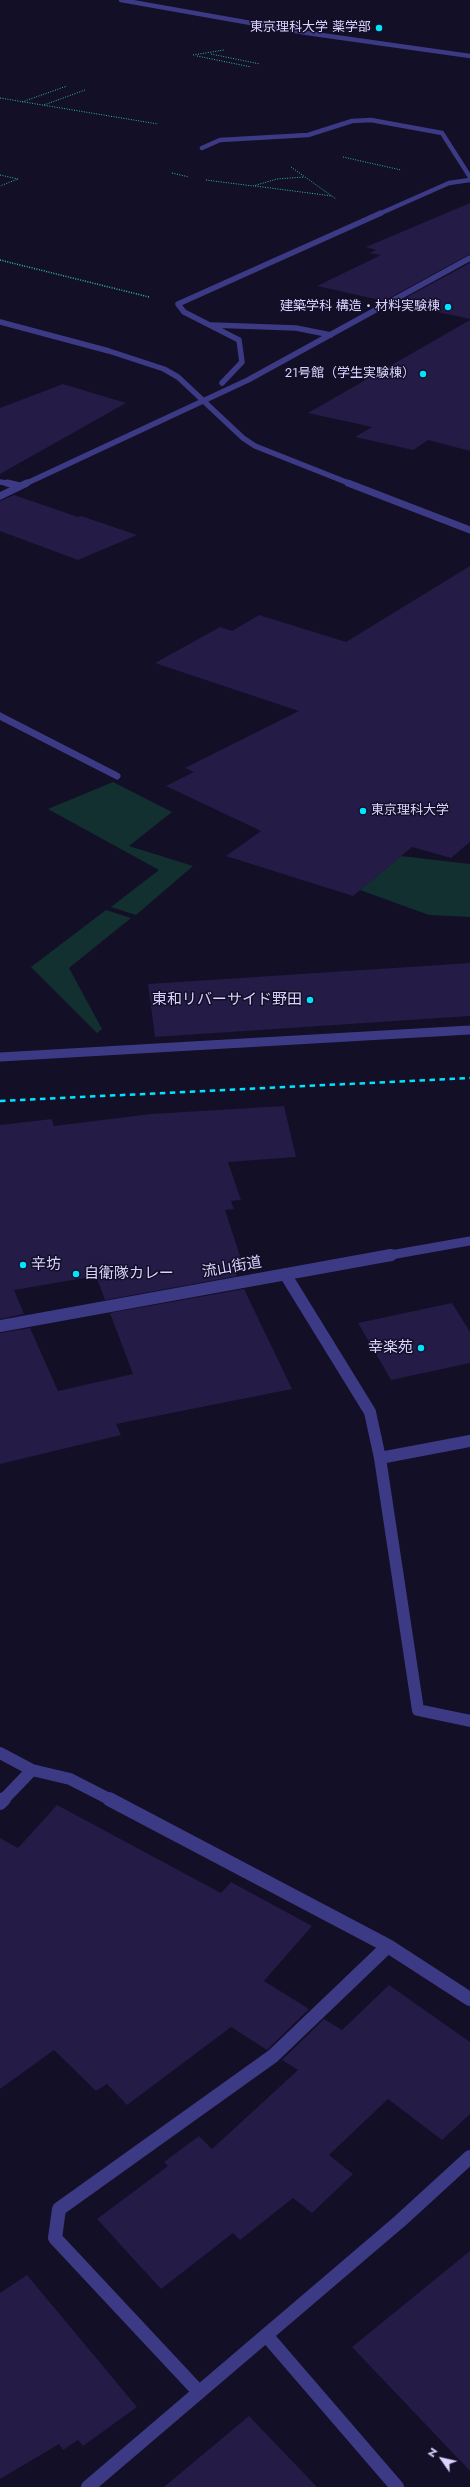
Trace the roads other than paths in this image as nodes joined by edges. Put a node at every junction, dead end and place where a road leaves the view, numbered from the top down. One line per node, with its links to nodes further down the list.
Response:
1 (121, 0): 2 (street)
2 (470, 56)
3 (202, 148): 4 (street)
4 (470, 179): 7 (street)
5 (470, 258): 8 (street)
6 (0, 322): 10 (street)
7 (209, 324): 8 (street); 9 (street)
8 (331, 334): 10 (street)
9 (222, 383)
10 (204, 400): 12 (street); 14 (street)
11 (0, 482): 12 (street)
12 (20, 486): 13 (street)
13 (0, 496)
14 (470, 530)
15 (0, 716): 16 (street)
16 (117, 776)
17 (470, 1030): 18 (street)
18 (0, 1057)
19 (470, 1242): 20 (street, 流山街道)
20 (285, 1274): 21 (street, 流山街道); 23 (street)
21 (0, 1326)
22 (470, 1441): 23 (street)
23 (380, 1458): 24 (street)
24 (470, 1721)
25 (0, 1753): 26 (street)
26 (32, 1770): 27 (street); 28 (street)
27 (0, 1803)
28 (388, 1946): 29 (street); 32 (street)
29 (470, 1999)
30 (470, 2157): 31 (street)
31 (266, 2335): 32 (street); 34 (street)
32 (200, 2392): 33 (street)
33 (88, 2487)
34 (397, 2487)

